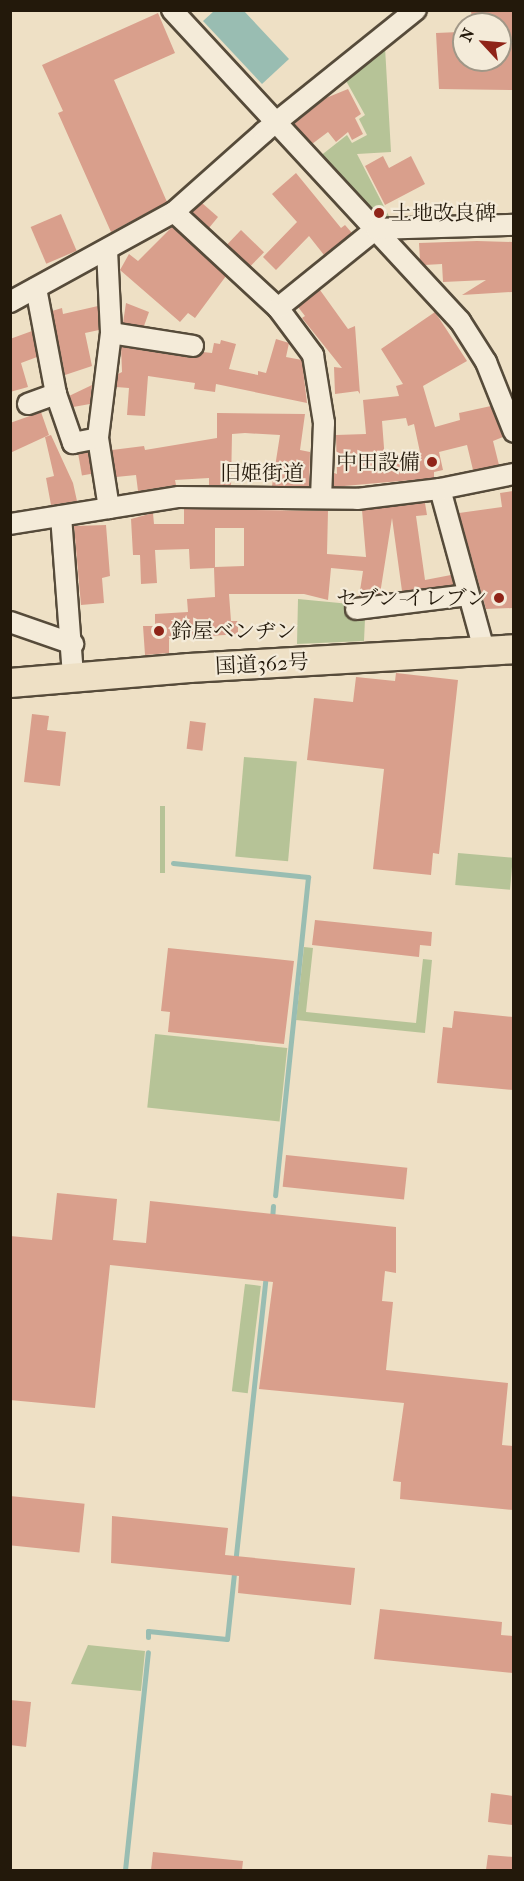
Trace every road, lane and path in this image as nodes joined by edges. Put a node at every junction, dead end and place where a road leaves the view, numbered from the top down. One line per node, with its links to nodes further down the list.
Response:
1 (172, 10): 3 (street)
2 (416, 10): 3 (street)
3 (277, 122): 4 (street); 6 (street)
4 (174, 212): 7 (street); 10 (street)
5 (513, 225): 6 (street)
6 (376, 229): 10 (street); 15 (street)
7 (107, 250): 8 (street); 11 (street)
8 (36, 288): 9 (street); 13 (street)
9 (10, 302)
10 (278, 308): 19 (street)
11 (111, 333): 12 (street); 16 (street)
12 (193, 346)
13 (56, 394): 14 (street); 16 (street)
14 (28, 404)
15 (513, 432)
16 (98, 438): 20 (street)
17 (513, 474): 18 (street, 旧姫街道)
18 (440, 489): 19 (street, 旧姫街道); 23 (street)
19 (321, 497): 20 (street, 旧姫街道)
20 (109, 508): 21 (street, 旧姫街道)
21 (61, 516): 22 (street, 旧姫街道); 26 (street)
22 (10, 524)
23 (468, 595): 24 (street); 28 (street)
24 (356, 609)
25 (10, 622): 26 (street)
26 (73, 644): 29 (street)
27 (513, 649): 28 (highway, 国道362号)
28 (484, 650): 29 (highway, 国道362号)
29 (73, 677): 30 (highway, 国道362号)
30 (10, 683)

